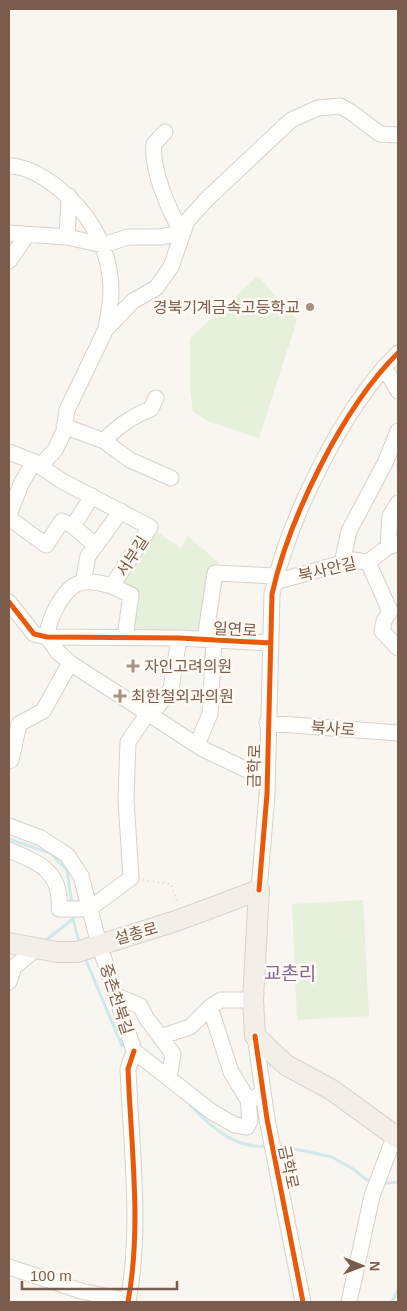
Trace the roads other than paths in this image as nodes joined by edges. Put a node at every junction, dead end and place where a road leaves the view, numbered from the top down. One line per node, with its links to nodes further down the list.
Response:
1 (165, 132): 6 (street)
2 (398, 135): 6 (street)
3 (9, 166): 4 (street)
4 (69, 196): 8 (street); 9 (street)
5 (9, 233): 7 (street)
6 (182, 233): 9 (street); 11 (street)
7 (27, 235): 8 (street); 10 (street)
8 (67, 237): 9 (street)
9 (103, 245): 11 (street)
10 (9, 261)
11 (106, 328): 16 (street)
12 (398, 352): 13 (street, 일연로)
13 (384, 367): 14 (street); 31 (street, 일연로)
14 (398, 391)
15 (156, 398): 18 (street)
16 (64, 426): 18 (street); 20 (street)
17 (398, 431): 30 (street)
18 (104, 441): 21 (street)
19 (9, 452): 20 (street, 서부길)
20 (37, 464): 22 (street, 서부길); 25 (street)
21 (171, 478)
22 (92, 496): 24 (street, 서부길); 26 (street)
23 (398, 503): 28 (street, 북사안길)
24 (122, 511): 27 (street); 33 (street, 서부길)
25 (9, 517): 26 (street)
26 (73, 526): 27 (street)
27 (95, 545): 32 (street)
28 (393, 545): 29 (street, 북사안길)
29 (368, 562): 30 (street, 북사안길); 41 (street)
30 (342, 563): 31 (street, 북사안길)
31 (276, 579): 39 (street, 북사안길); 40 (street, 일연로)
32 (83, 582): 33 (street, 서부길); 36 (street)
33 (112, 586): 37 (street)
34 (9, 602): 36 (street)
35 (9, 620): 36 (street)
36 (40, 636): 37 (street, 일연로); 42 (street)
37 (125, 637): 38 (street, 일연로)
38 (178, 638): 39 (street, 일연로); 43 (street)
39 (210, 640): 40 (street, 일연로); 46 (street)
40 (270, 643): 44 (street, 금학로)
41 (398, 648)
42 (70, 664): 43 (street); 47 (street)
43 (149, 714): 46 (street); 52 (street)
44 (268, 723): 45 (street, 북사로); 48 (street, 금학로)
45 (398, 733)
46 (197, 745): 48 (street)
47 (9, 761)
48 (266, 779): 51 (street, 금학로)
49 (9, 826): 52 (street, 중촌천북길)
50 (9, 850): 52 (street)
51 (259, 890): 54 (main road, 설총로); 58 (main road, 금학로)
52 (90, 909): 54 (street, 중촌천북길)
53 (10, 944): 55 (main road, 설총로)
54 (99, 944): 55 (main road, 설총로); 57 (street, 중촌천북길)
55 (36, 949): 56 (street)
56 (9, 982)
57 (118, 996): 61 (street); 62 (street, 중촌천북길)
58 (253, 1000): 59 (street); 60 (main road, 금학로)
59 (210, 1007): 61 (street); 65 (street)
60 (255, 1036): 64 (street, 금학로); 66 (main road)
61 (160, 1037): 63 (street)
62 (134, 1051): 63 (street, 중촌천북길); 68 (street)
63 (169, 1078): 65 (street, 중촌천북길)
64 (263, 1094): 65 (street); 69 (street, 금학로)
65 (248, 1100)
66 (397, 1136): 70 (street)
67 (9, 1266): 68 (street)
68 (128, 1302)
69 (303, 1302)
70 (349, 1302)

